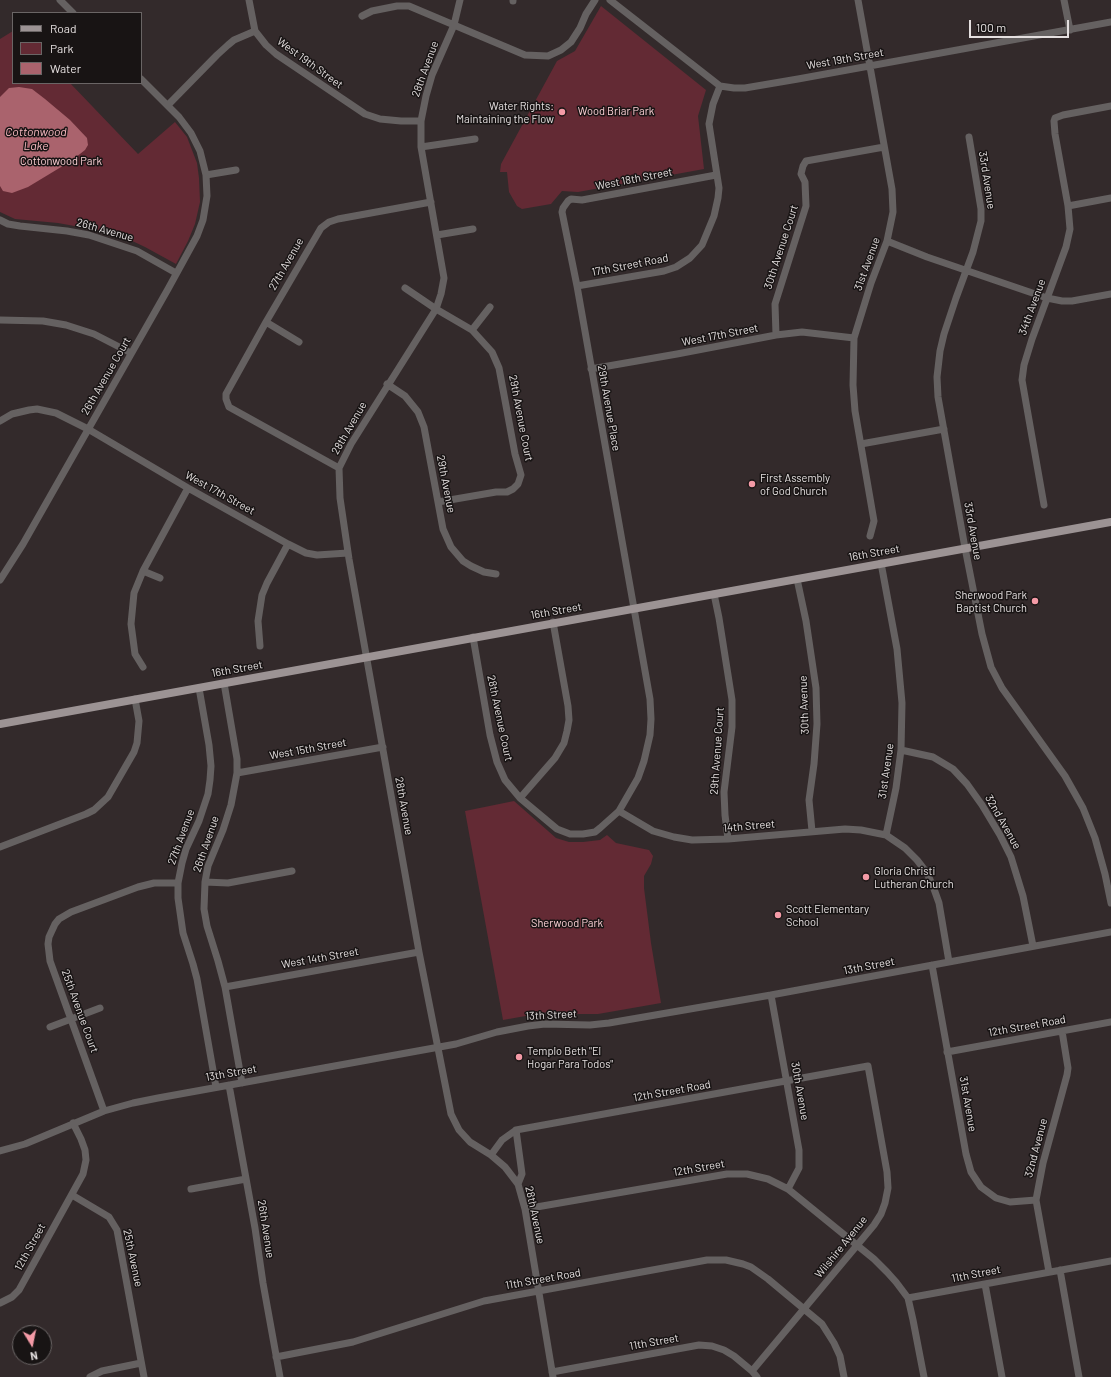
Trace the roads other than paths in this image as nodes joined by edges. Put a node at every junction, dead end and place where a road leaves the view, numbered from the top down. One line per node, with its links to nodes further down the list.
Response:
1 (60, 0): 8 (street)
2 (249, 0): 13 (street)
3 (460, 0): 11 (street, 28th Avenue)
4 (595, 0): 11 (street)
5 (610, 0): 16 (street)
6 (858, 0): 14 (street, 31st Avenue)
7 (1064, 0): 12 (street)
8 (73, 12)
9 (362, 16): 11 (street)
10 (1111, 22): 12 (street, West 19th Street)
11 (454, 25): 19 (street, 28th Avenue)
12 (1070, 30): 14 (street, West 19th Street)
13 (255, 31): 17 (street); 19 (street, West 19th Street)
14 (870, 66): 16 (street, West 19th Street); 23 (street, 31st Avenue)
15 (142, 80): 17 (street, 26th Avenue Court)
16 (720, 86): 26 (street)
17 (168, 105): 25 (street, 26th Avenue Court)
18 (1111, 106): 29 (street, 34th Avenue)
19 (421, 121): 22 (street, 28th Avenue)
20 (969, 137): 35 (street, 33rd Avenue)
21 (475, 138): 22 (street)
22 (422, 147): 28 (street, 28th Avenue)
23 (884, 147): 34 (street, 31st Avenue); 46 (street, 30th Avenue Court)
24 (236, 170): 25 (street)
25 (206, 174): 36 (street, 26th Avenue Court)
26 (716, 175): 30 (street, West 18th Street); 37 (street, 17th Street Road)
27 (1111, 198): 29 (street)
28 (431, 202): 33 (street, 28th Avenue); 44 (street, 27th Avenue)
29 (1068, 206): 40 (street, 34th Avenue)
30 (562, 212): 37 (street, 29th Avenue Place)
31 (0, 220): 36 (street, 26th Avenue)
32 (473, 230): 33 (street)
33 (437, 235): 42 (street, 28th Avenue)
34 (887, 241): 35 (street); 47 (street, 31st Avenue)
35 (966, 270): 40 (street); 54 (street, 33rd Avenue)
36 (176, 273): 49 (street, 26th Avenue Court)
37 (577, 286): 50 (street, 29th Avenue Place)
38 (405, 288): 42 (street, 29th Avenue Court)
39 (1111, 294): 40 (street)
40 (1047, 298): 59 (street, 34th Avenue)
41 (490, 306): 45 (street)
42 (436, 308): 45 (street, 29th Avenue Court); 51 (street, 28th Avenue)
43 (0, 320): 49 (street)
44 (266, 322): 48 (street); 56 (street, 27th Avenue)
45 (472, 330): 58 (street, 29th Avenue Court)
46 (776, 335): 47 (street, West 17th Street); 50 (street, West 17th Street)
47 (854, 338): 55 (street, 31st Avenue)
48 (299, 342)
49 (131, 353): 53 (street, 26th Avenue Court)
50 (591, 369): 72 (street, 29th Avenue Place)
51 (387, 384): 56 (street, 28th Avenue); 58 (street, 29th Avenue)
52 (0, 421): 53 (street, West 17th Street)
53 (88, 429): 57 (street, West 17th Street); 70 (street, 26th Avenue Court)
54 (944, 429): 55 (street); 63 (street, 33rd Avenue)
55 (860, 444): 61 (street, 31st Avenue)
56 (339, 468): 64 (street, 28th Avenue)
57 (188, 488): 62 (street, West 17th Street); 66 (street)
58 (438, 502): 67 (street, 29th Avenue)
59 (1044, 505)
60 (1111, 522): 63 (main road, 16th Street)
61 (870, 536)
62 (288, 544): 64 (street, West 17th Street); 75 (street)
63 (965, 548): 65 (main road, 16th Street); 94 (street, 33rd Avenue)
64 (348, 552): 76 (street, 28th Avenue)
65 (881, 563): 69 (main road, 16th Street); 83 (street, 31st Avenue)
66 (143, 571): 68 (street); 77 (street)
67 (496, 574)
68 (160, 578)
69 (797, 578): 71 (main road, 16th Street); 87 (street, 30th Avenue)
70 (0, 580)
71 (714, 594): 72 (main road, 16th Street); 89 (street, 29th Avenue Court)
72 (634, 609): 73 (main road, 16th Street); 86 (street)
73 (553, 622): 74 (main road, 16th Street); 85 (street)
74 (473, 637): 76 (main road, 16th Street); 85 (street, 28th Avenue Court)
75 (260, 646)
76 (367, 657): 78 (main road, 16th Street); 82 (street, 28th Avenue)
77 (142, 667)
78 (224, 683): 79 (main road, 16th Street); 84 (street, 26th Avenue)
79 (199, 688): 80 (main road, 16th Street); 93 (street, 27th Avenue)
80 (135, 699): 81 (main road, 16th Street); 90 (street)
81 (2, 723)
82 (383, 747): 84 (street, West 15th Street); 97 (street, 28th Avenue)
83 (902, 750): 88 (street, 31st Avenue); 96 (street, 32nd Avenue)
84 (237, 773): 92 (street, 26th Avenue)
85 (520, 798): 86 (street, 28th Avenue Court)
86 (619, 811): 89 (street, 14th Street)
87 (812, 831): 88 (street, 14th Street); 89 (street, 14th Street)
88 (886, 835): 98 (street)
89 (728, 839)
90 (0, 847)
91 (292, 871): 92 (street)
92 (205, 882): 100 (street, 26th Avenue)
93 (178, 883): 103 (street, 25th Avenue Court); 113 (street, 27th Avenue)
94 (1111, 904)
95 (1111, 932): 96 (street, 13th Street)
96 (1032, 946): 98 (street, 13th Street)
97 (419, 952): 100 (street, West 14th Street); 107 (street, 28th Avenue)
98 (949, 962): 99 (street, 13th Street)
99 (932, 965): 101 (street, 13th Street); 108 (street, 31st Avenue)
100 (224, 987): 111 (street, 26th Avenue)
101 (772, 996): 107 (street, 13th Street); 110 (street, 30th Avenue)
102 (100, 1008): 103 (street)
103 (71, 1019): 105 (street); 114 (street, 25th Avenue Court)
104 (1111, 1022): 106 (street, 12th Street Road)
105 (50, 1026)
106 (1062, 1031): 108 (street, 12th Street Road); 124 (street, 32nd Avenue)
107 (438, 1046): 111 (street, 13th Street); 118 (street, 28th Avenue)
108 (947, 1052): 124 (street, 31st Avenue)
109 (868, 1066): 110 (street, 12th Street Road); 126 (street, Wilshire Avenue)
110 (787, 1081): 116 (street, 12th Street Road); 122 (street, 30th Avenue)
111 (242, 1083): 112 (street, 13th Street)
112 (229, 1085): 113 (street, 13th Street); 119 (street, 26th Avenue)
113 (216, 1088): 114 (street, 13th Street)
114 (104, 1111): 115 (street, 13th Street)
115 (74, 1123): 117 (street, 13th Street); 123 (street)
116 (516, 1130): 118 (street, 12th Street Road); 120 (street)
117 (0, 1151)
118 (491, 1155): 120 (street, 28th Avenue)
119 (246, 1179): 121 (street); 135 (street, 26th Avenue)
120 (518, 1184): 125 (street, 28th Avenue)
121 (191, 1189)
122 (788, 1189): 125 (street, 12th Street); 126 (street, 12th Street)
123 (72, 1195): 133 (street, 12th Street); 136 (street, 25th Avenue)
124 (1036, 1200): 129 (street, 32nd Avenue)
125 (525, 1210): 131 (street, 28th Avenue)
126 (857, 1246): 132 (street); 134 (street, Wilshire Avenue)
127 (1111, 1260): 128 (street)
128 (1060, 1270): 129 (street, 11th Street); 145 (street)
129 (1049, 1272): 130 (street, 11th Street)
130 (985, 1284): 132 (street, 11th Street); 144 (street)
131 (538, 1291): 134 (street, 11th Street Road); 135 (street, 11th Street Road); 137 (street, 28th Avenue)
132 (908, 1298): 143 (street)
133 (0, 1303)
134 (805, 1309): 138 (street, Wilshire Avenue); 142 (street)
135 (276, 1357): 141 (street, 26th Avenue)
136 (141, 1363): 139 (street); 140 (street, 25th Avenue)
137 (553, 1374): 138 (street, 11th Street)
138 (754, 1374)
139 (90, 1377)
140 (144, 1377)
141 (280, 1377)
142 (844, 1377)
143 (924, 1377)
144 (1002, 1377)
145 (1079, 1377)

